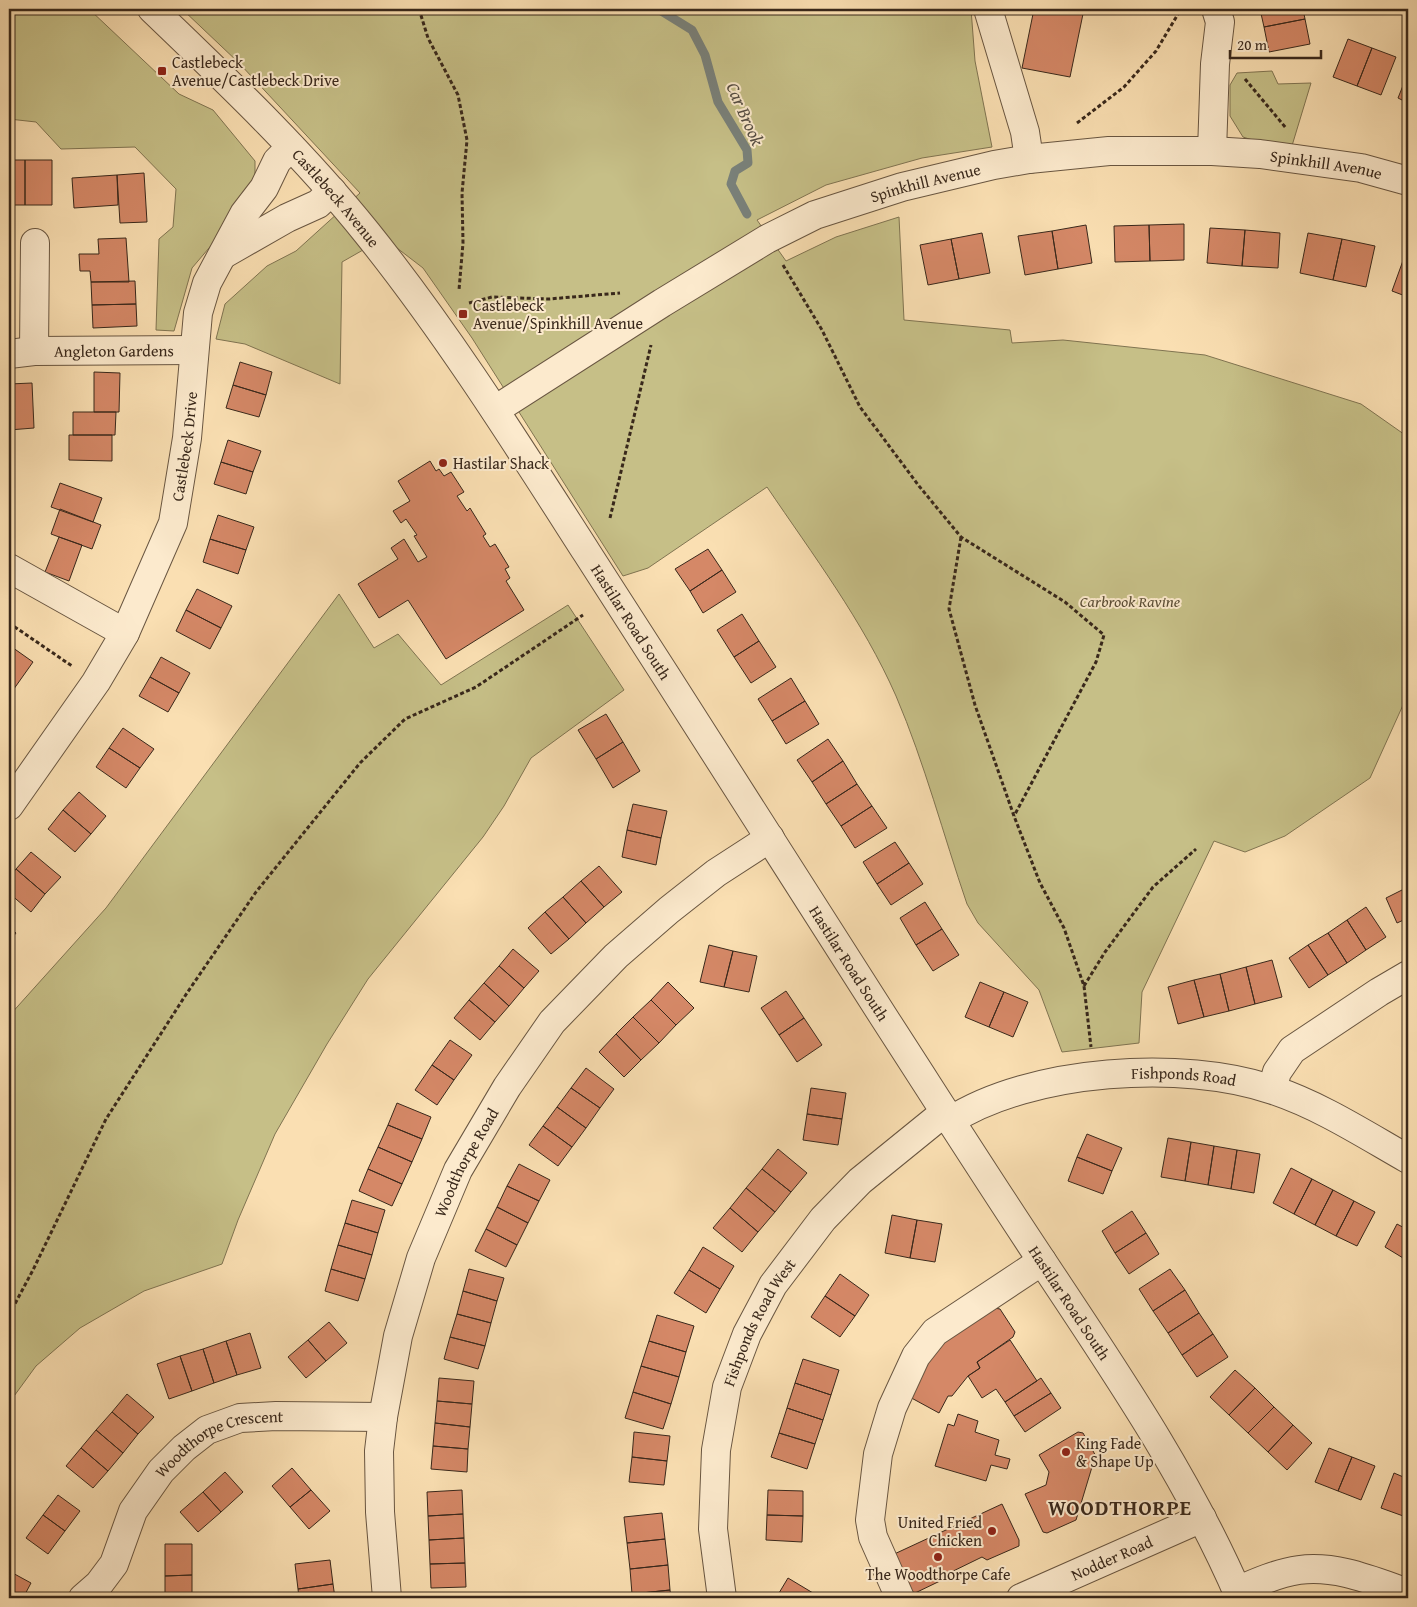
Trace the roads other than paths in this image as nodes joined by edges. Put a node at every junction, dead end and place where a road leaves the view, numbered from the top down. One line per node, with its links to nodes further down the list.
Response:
1 (152, 9): 4 (street, Castlebeck Avenue)
2 (988, 9): 6 (street)
3 (1216, 9): 5 (street)
4 (291, 147): 8 (street, Castlebeck Avenue); 10 (street, Castlebeck Drive)
5 (1212, 151): 6 (street, Spinkhill Avenue); 7 (street, Spinkhill Avenue)
6 (1029, 159): 13 (street, Spinkhill Avenue)
7 (1408, 181)
8 (332, 191): 10 (street); 13 (street, Castlebeck Avenue)
9 (35, 243): 12 (street, Angleton Gardens)
10 (224, 254): 11 (street, Castlebeck Drive)
11 (194, 350): 12 (street, Angleton Gardens); 15 (street, Castlebeck Drive)
12 (21, 353)
13 (495, 410): 18 (street, Hastilar Road South)
14 (9, 568): 15 (street)
15 (125, 633): 16 (street, Castlebeck Drive)
16 (18, 776): 17 (street, Castlebeck Drive)
17 (9, 806)
18 (770, 838): 21 (street, Hastilar Road South); 24 (street, Woodthorpe Road)
19 (1408, 975): 20 (street)
20 (1272, 1089): 21 (street, Fishponds Road); 22 (street, Fishponds Road)
21 (948, 1117): 23 (street, Hastilar Road South); 32 (street, Fishponds Road West)
22 (1408, 1159)
23 (1042, 1261): 25 (street, Hastilar Road South); 33 (street)
24 (383, 1417): 26 (street, Woodthorpe Crescent); 31 (street, Woodthorpe Road)
25 (1202, 1518): 28 (street, Hastilar Road South); 34 (street, Nodder Road)
26 (114, 1564): 29 (street, Woodthorpe Crescent); 30 (street, Woodthorpe Crescent)
27 (1408, 1593): 28 (street)
28 (1239, 1594)
29 (83, 1598)
30 (115, 1598)
31 (388, 1598)
32 (722, 1598)
33 (900, 1598)
34 (1021, 1598)

